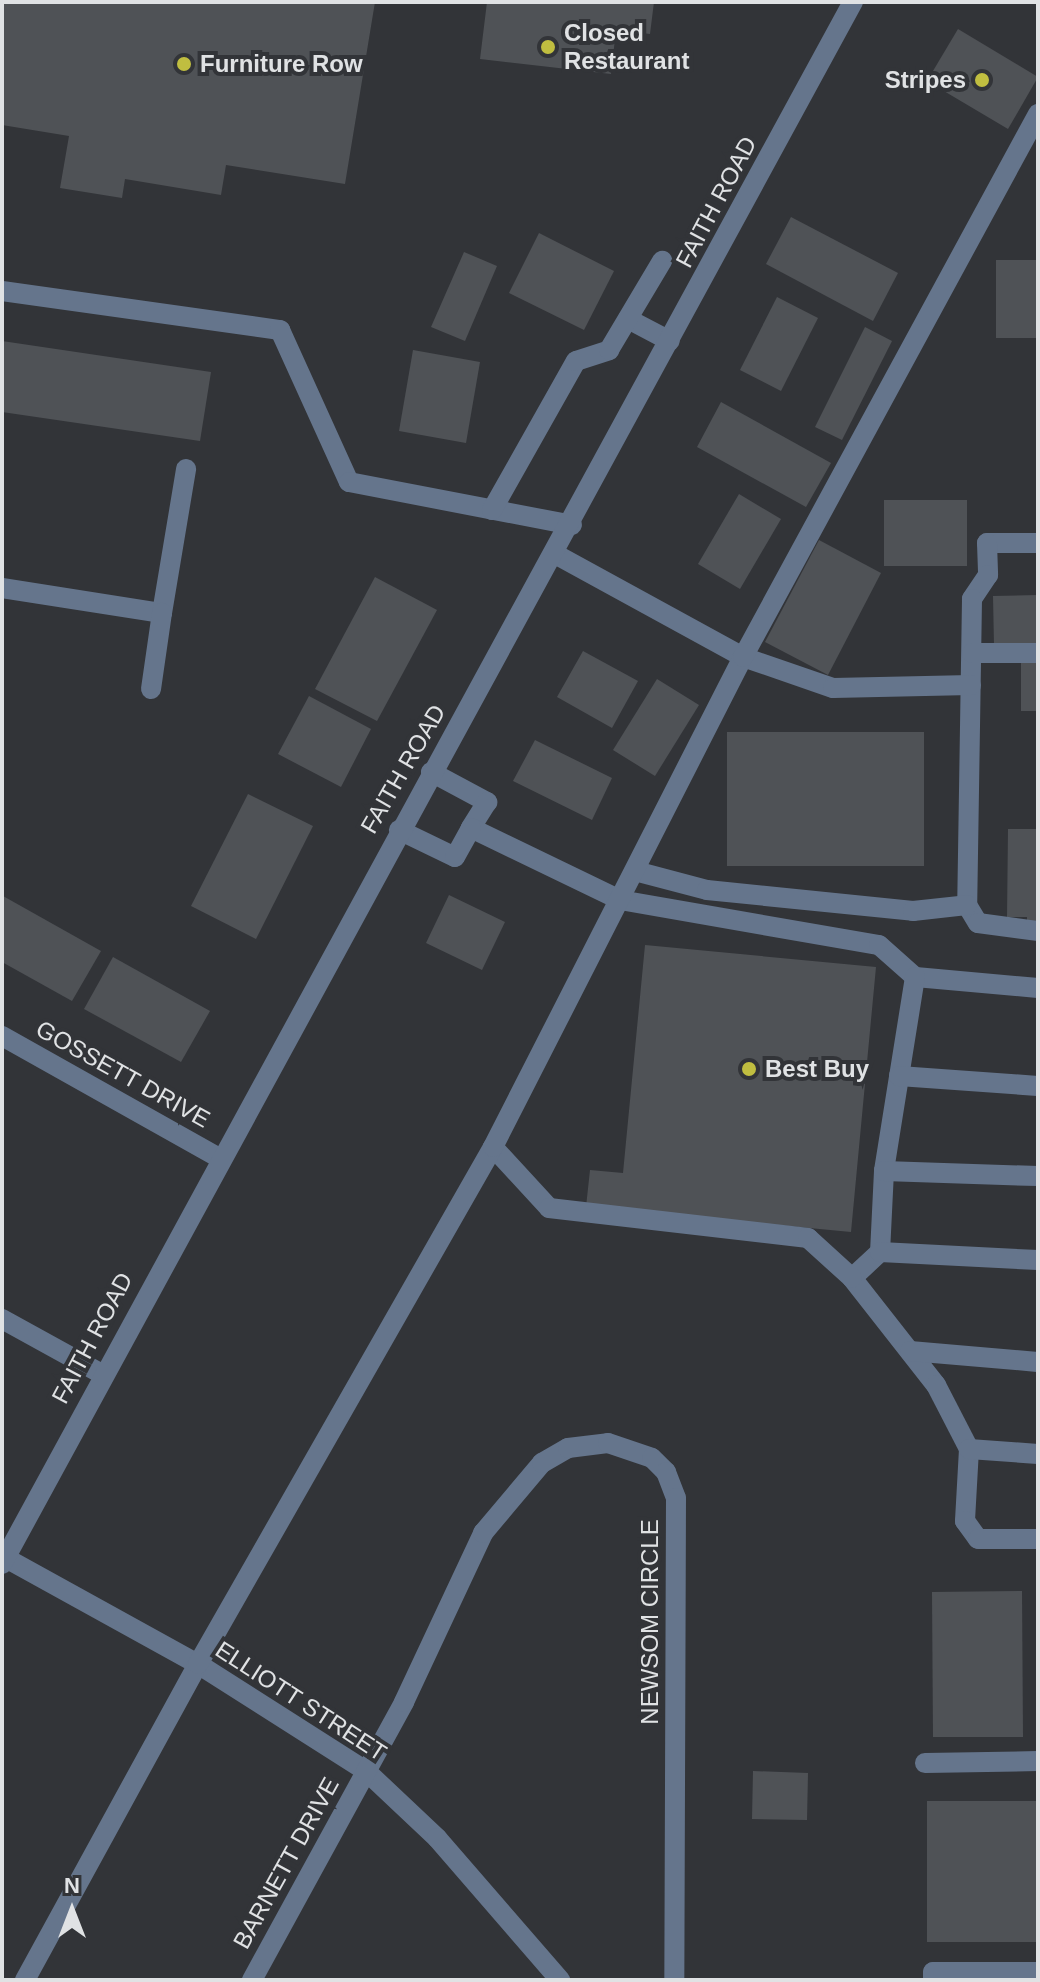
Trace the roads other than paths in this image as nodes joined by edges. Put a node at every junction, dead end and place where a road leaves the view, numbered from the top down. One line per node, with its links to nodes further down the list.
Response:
1 (853, 2): 6 (street, FAITH ROAD)
2 (1038, 114): 16 (street)
3 (662, 261): 5 (street)
4 (2, 291): 8 (street)
5 (628, 319): 6 (street); 8 (street)
6 (670, 341): 9 (street, FAITH ROAD)
7 (186, 469): 13 (street)
8 (492, 510): 9 (street)
9 (572, 525): 11 (street, FAITH ROAD)
10 (1038, 543): 14 (street)
11 (555, 554): 16 (street); 19 (street, FAITH ROAD)
12 (2, 588): 13 (street)
13 (162, 613): 18 (street)
14 (972, 653): 15 (street); 17 (street)
15 (1038, 653)
16 (743, 657): 17 (street); 22 (street)
17 (971, 685): 24 (street)
18 (151, 689)
19 (431, 772): 20 (street); 21 (street, FAITH ROAD)
20 (471, 828): 21 (street); 23 (street)
21 (399, 830): 32 (street, FAITH ROAD)
22 (635, 871): 23 (street); 24 (street)
23 (620, 900): 26 (street); 31 (street)
24 (967, 905): 25 (street)
25 (1038, 931)
26 (915, 977): 27 (street); 29 (street)
27 (1038, 988)
28 (2, 1036): 32 (street, GOSSETT DRIVE)
29 (899, 1076): 30 (street); 33 (street)
30 (1038, 1086)
31 (493, 1147): 37 (street); 46 (street)
32 (219, 1158): 41 (street, FAITH ROAD)
33 (884, 1171): 34 (street); 35 (street)
34 (1038, 1176)
35 (880, 1252): 36 (street); 37 (street)
36 (1038, 1260)
37 (852, 1278): 39 (street)
38 (2, 1319): 41 (street)
39 (910, 1351): 40 (street); 42 (street)
40 (1038, 1362)
41 (102, 1374): 45 (street, FAITH ROAD)
42 (969, 1449): 43 (street); 44 (street)
43 (1038, 1454)
44 (1038, 1539)
45 (3, 1559): 46 (street, ELLIOTT STREET)
46 (198, 1664): 49 (street, ELLIOTT STREET); 52 (street)
47 (1038, 1761): 48 (street)
48 (925, 1763)
49 (366, 1771): 51 (street, BARNETT DRIVE); 53 (street, ELLIOTT STREET); 54 (street, NEWSOM CIRCLE)
50 (1038, 1972): 55 (street)
51 (262, 1975)
52 (25, 1980)
53 (560, 1980)
54 (674, 1980)
55 (933, 1980)

